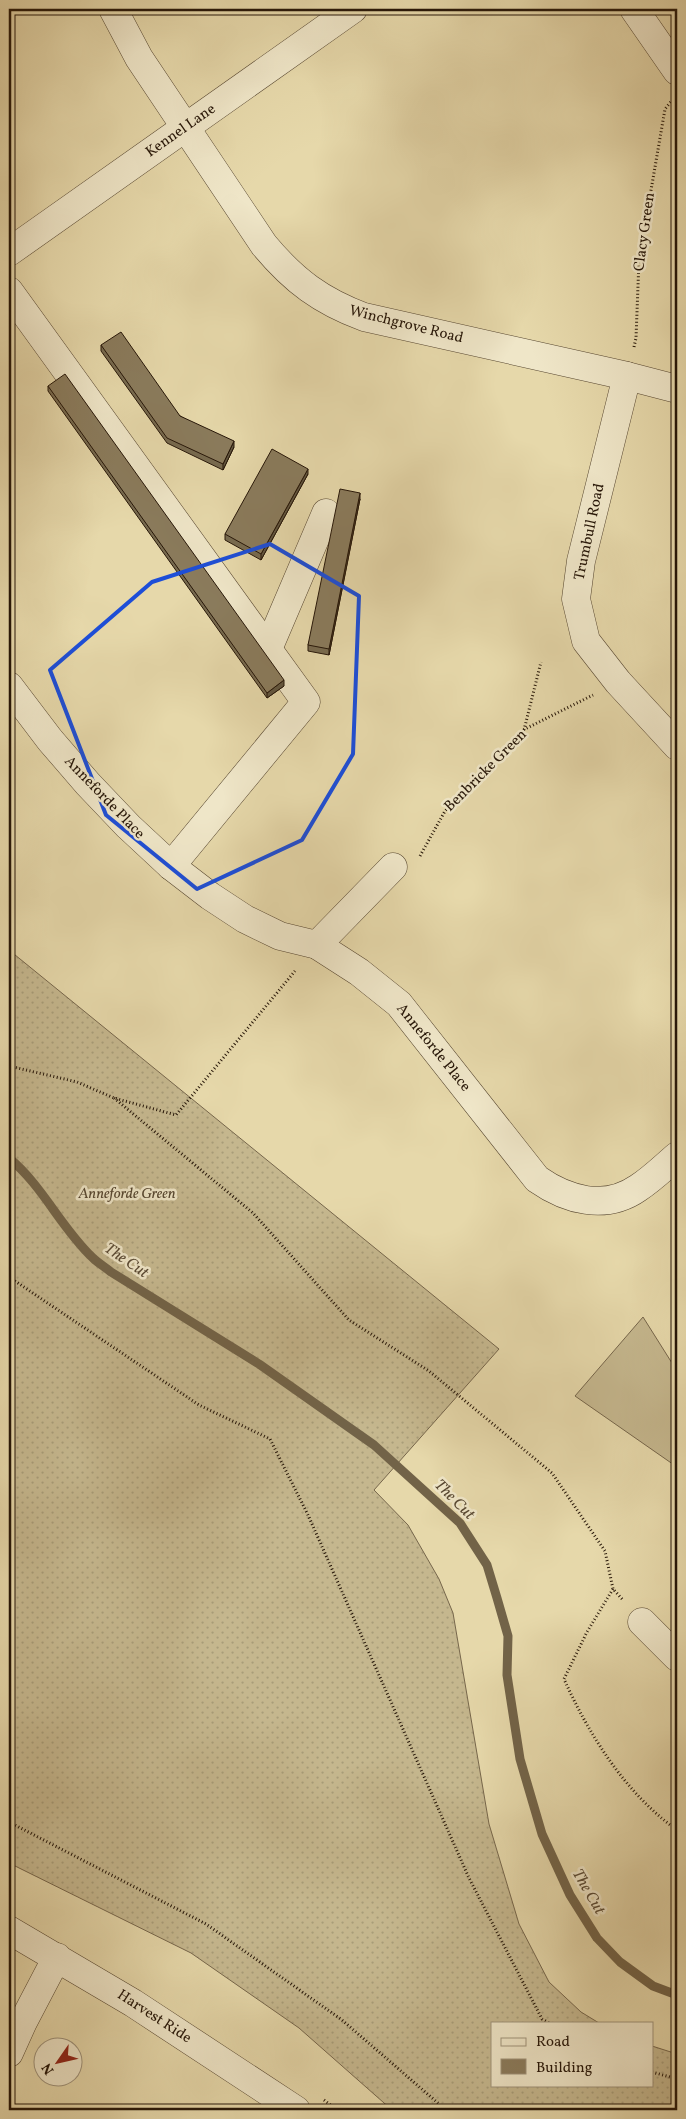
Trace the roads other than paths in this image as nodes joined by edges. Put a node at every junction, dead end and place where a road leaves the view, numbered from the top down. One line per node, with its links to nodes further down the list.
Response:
1 (113, 9): 5 (street, Winchgrove Road)
2 (353, 9): 5 (street, Kennel Lane)
3 (634, 9): 4 (street)
4 (677, 71)
5 (185, 128): 6 (street, Kennel Lane); 8 (street, Winchgrove Road)
6 (9, 252)
7 (9, 291): 11 (street)
8 (627, 376): 9 (street, Winchgrove Road); 13 (street, Trumbull Road)
9 (677, 389)
10 (326, 513): 11 (street)
11 (268, 649): 14 (street)
12 (9, 686): 14 (street, Anneforde Place)
13 (677, 746)
14 (171, 866): 16 (street, Anneforde Place)
15 (393, 867): 16 (street)
16 (317, 945): 17 (street, Anneforde Place)
17 (677, 1156)
18 (642, 1622): 19 (street)
19 (677, 1657)
20 (9, 1930): 21 (street, Harvest Ride)
21 (57, 1957): 22 (street); 23 (street, Harvest Ride)
22 (9, 2053)
23 (296, 2110)

